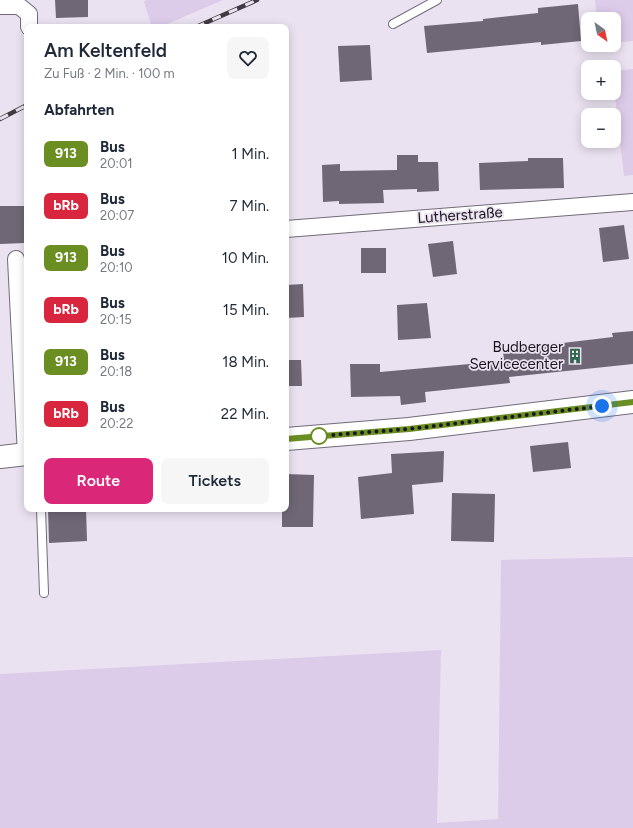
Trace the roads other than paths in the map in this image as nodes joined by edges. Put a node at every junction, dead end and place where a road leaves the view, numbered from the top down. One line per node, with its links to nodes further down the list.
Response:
1 (437, 0): 4 (lane)
2 (0, 6): 3 (street)
3 (29, 24)
4 (393, 24)
5 (633, 202): 6 (street, Lutherstraße)
6 (289, 229)
7 (16, 259): 9 (street)
8 (633, 402): 10 (main road)
9 (24, 415)
10 (289, 439)
11 (24, 454): 12 (main road)
12 (0, 457)
13 (41, 512): 14 (lane)
14 (44, 593)

